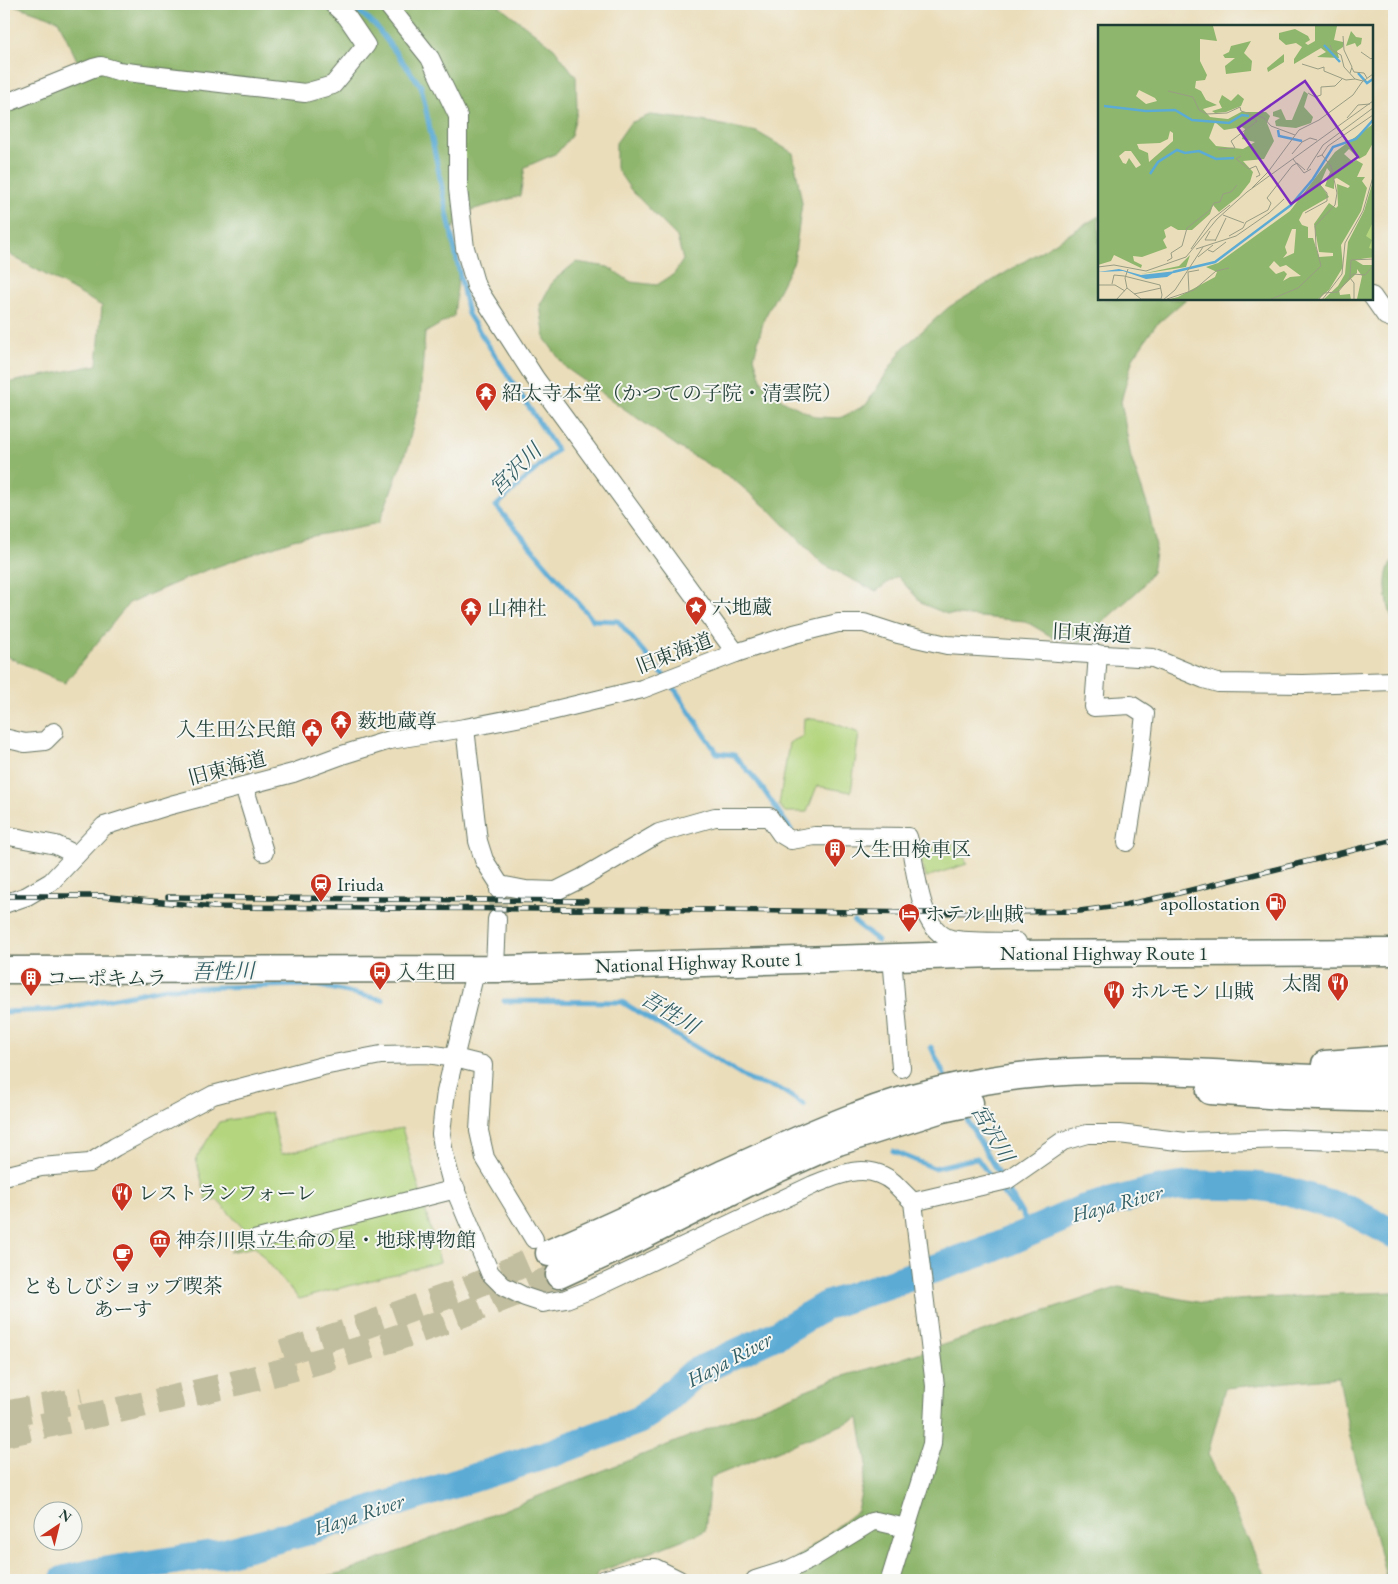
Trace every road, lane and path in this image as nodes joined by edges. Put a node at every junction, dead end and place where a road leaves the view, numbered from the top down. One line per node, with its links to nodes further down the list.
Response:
1 (334, 4): 3 (street)
2 (387, 4): 6 (street)
3 (4, 104)
4 (1373, 297): 5 (street)
5 (1394, 319)
6 (736, 653): 7 (street, 旧東海道); 9 (street, 旧東海道)
7 (1098, 654): 8 (street, 旧東海道); 14 (street)
8 (1394, 681)
9 (465, 728): 12 (street, 旧東海道); 20 (street)
10 (54, 732): 11 (street)
11 (4, 738)
12 (244, 786): 15 (street); 16 (street, 旧東海道)
13 (4, 835): 16 (street)
14 (1126, 842)
15 (264, 852)
16 (76, 855): 17 (street, 旧東海道)
17 (4, 904)
18 (497, 919): 22 (street)
19 (1394, 952): 20 (highway, National Highway Route 1)
20 (1058, 953): 21 (highway, National Highway Route 1)
21 (892, 956): 22 (highway, National Highway Route 1); 26 (street)
22 (485, 968): 23 (highway, National Highway Route 1); 24 (street)
23 (4, 970)
24 (455, 1058): 34 (street); 35 (street); 38 (street)
25 (1394, 1060): 28 (highway)
26 (900, 1068)
27 (1394, 1069): 28 (highway)
28 (1305, 1072): 29 (highway); 38 (highway)
29 (1394, 1080)
30 (1282, 1096): 31 (highway); 32 (highway); 38 (highway)
31 (1394, 1099)
32 (1394, 1116)
33 (1394, 1143): 36 (street)
34 (4, 1176)
35 (459, 1197): 36 (street); 37 (street)
36 (914, 1208): 39 (street)
37 (254, 1240)
38 (548, 1256)
39 (891, 1525): 42 (street); 43 (street)
40 (603, 1580): 41 (street)
41 (679, 1580)
42 (755, 1580)
43 (890, 1580)

